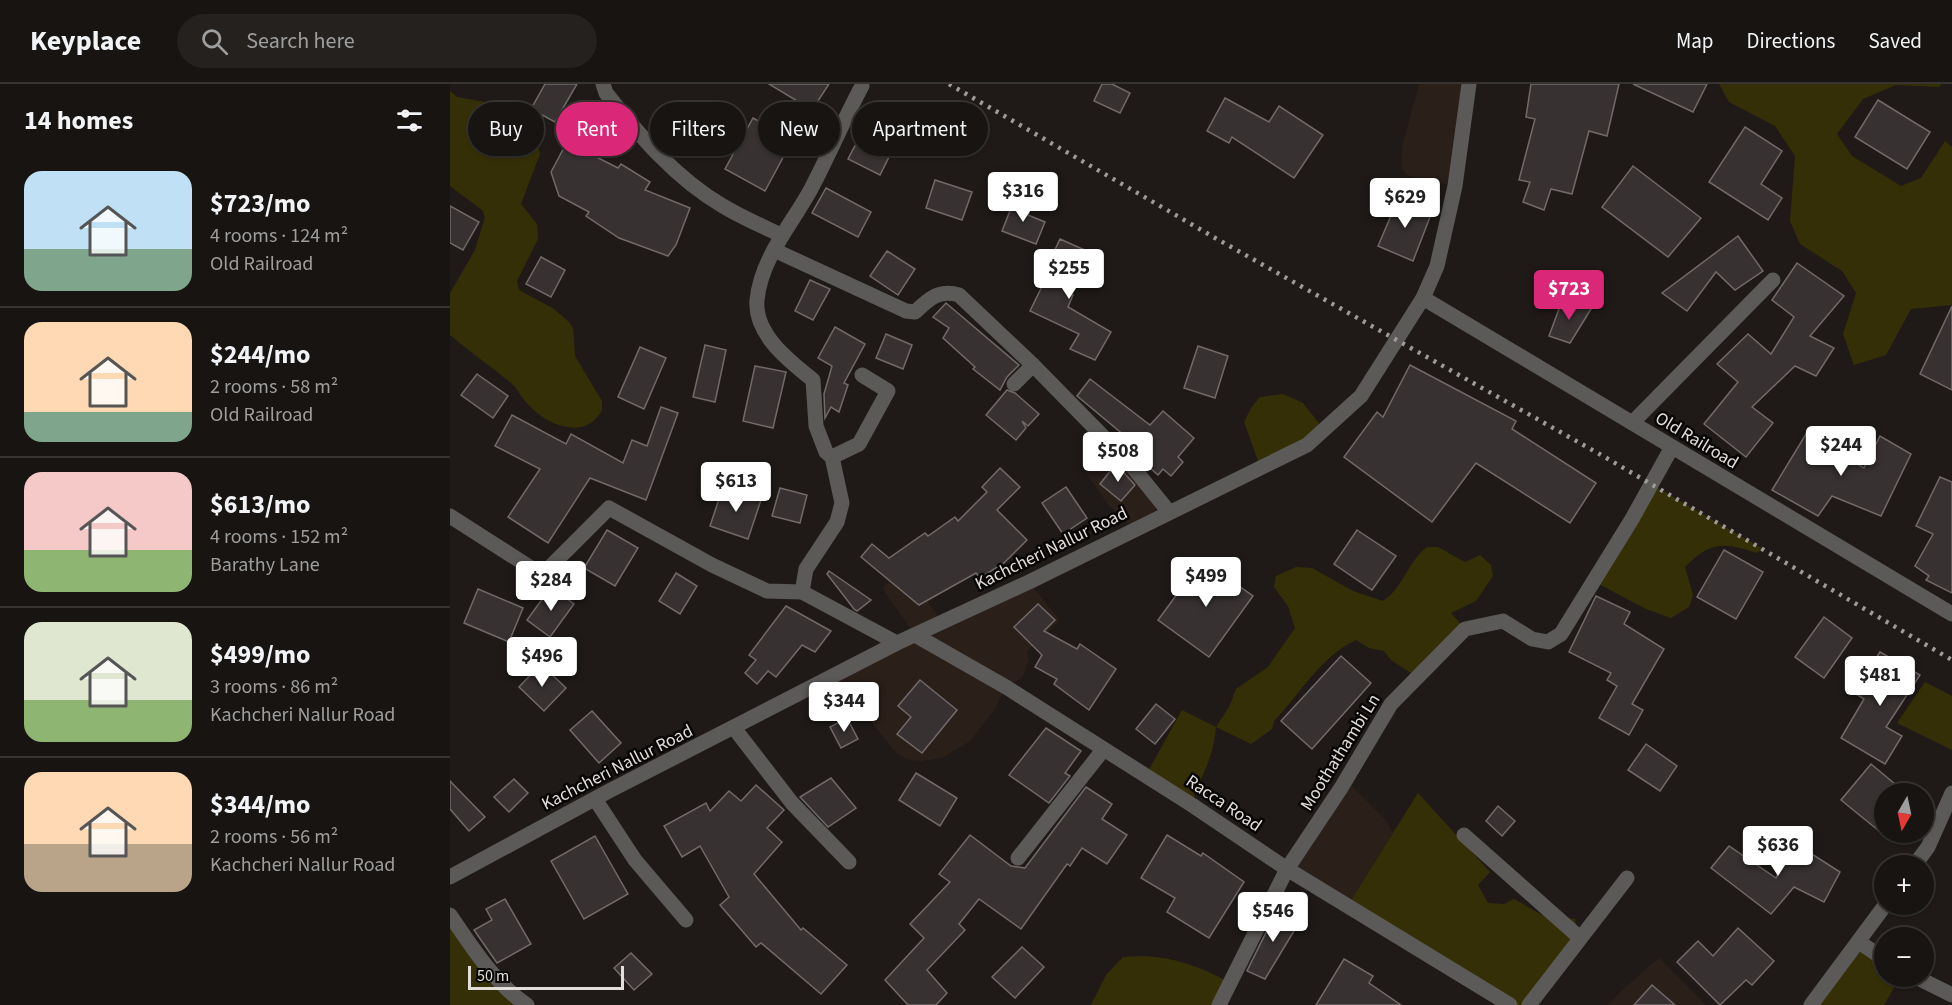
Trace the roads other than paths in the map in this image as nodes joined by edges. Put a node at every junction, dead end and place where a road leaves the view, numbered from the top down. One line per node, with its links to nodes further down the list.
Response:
1 (603, 84): 4 (street)
2 (1469, 84): 7 (street, Kachcheri Nallur Road)
3 (862, 86): 4 (street)
4 (781, 235): 5 (street)
5 (774, 250): 8 (street); 13 (street)
6 (1773, 280): 11 (street)
7 (1423, 298): 11 (street, Old Railroad); 14 (street, Kachcheri Nallur Road)
8 (1033, 365): 10 (street); 14 (street)
9 (862, 375): 13 (street)
10 (1014, 384)
11 (1632, 423): 12 (street, Old Railroad)
12 (1672, 447): 17 (street, Old Railroad); 28 (street, Moothathambi Ln)
13 (832, 457): 16 (street)
14 (1169, 512): 18 (street, Kachcheri Nallur Road)
15 (450, 516): 16 (street)
16 (801, 592): 19 (street)
17 (1952, 614)
18 (915, 634): 19 (street, Kachcheri Nallur Road); 21 (street, Racca Road)
19 (897, 643): 20 (street, Kachcheri Nallur Road)
20 (734, 728): 23 (street, Kachcheri Nallur Road); 27 (street)
21 (1103, 750): 26 (street); 28 (street, Racca Road)
22 (1952, 793): 25 (street)
23 (595, 799): 29 (street, Kachcheri Nallur Road); 33 (street)
24 (1464, 835): 34 (street)
25 (1922, 855)
26 (1018, 858)
27 (849, 862)
28 (1287, 869): 40 (street, Moothathambi Ln); 41 (street, Racca Road)
29 (450, 877)
30 (1627, 878): 34 (street)
31 (450, 915): 39 (street)
32 (1878, 915): 35 (street)
33 (686, 920)
34 (1580, 937): 42 (street)
35 (1859, 942): 36 (street); 43 (street)
36 (1874, 952)
37 (1934, 986): 38 (street)
38 (1952, 995)
39 (527, 1005)
40 (1219, 1005)
41 (1510, 1005)
42 (1529, 1005)
43 (1811, 1005)

